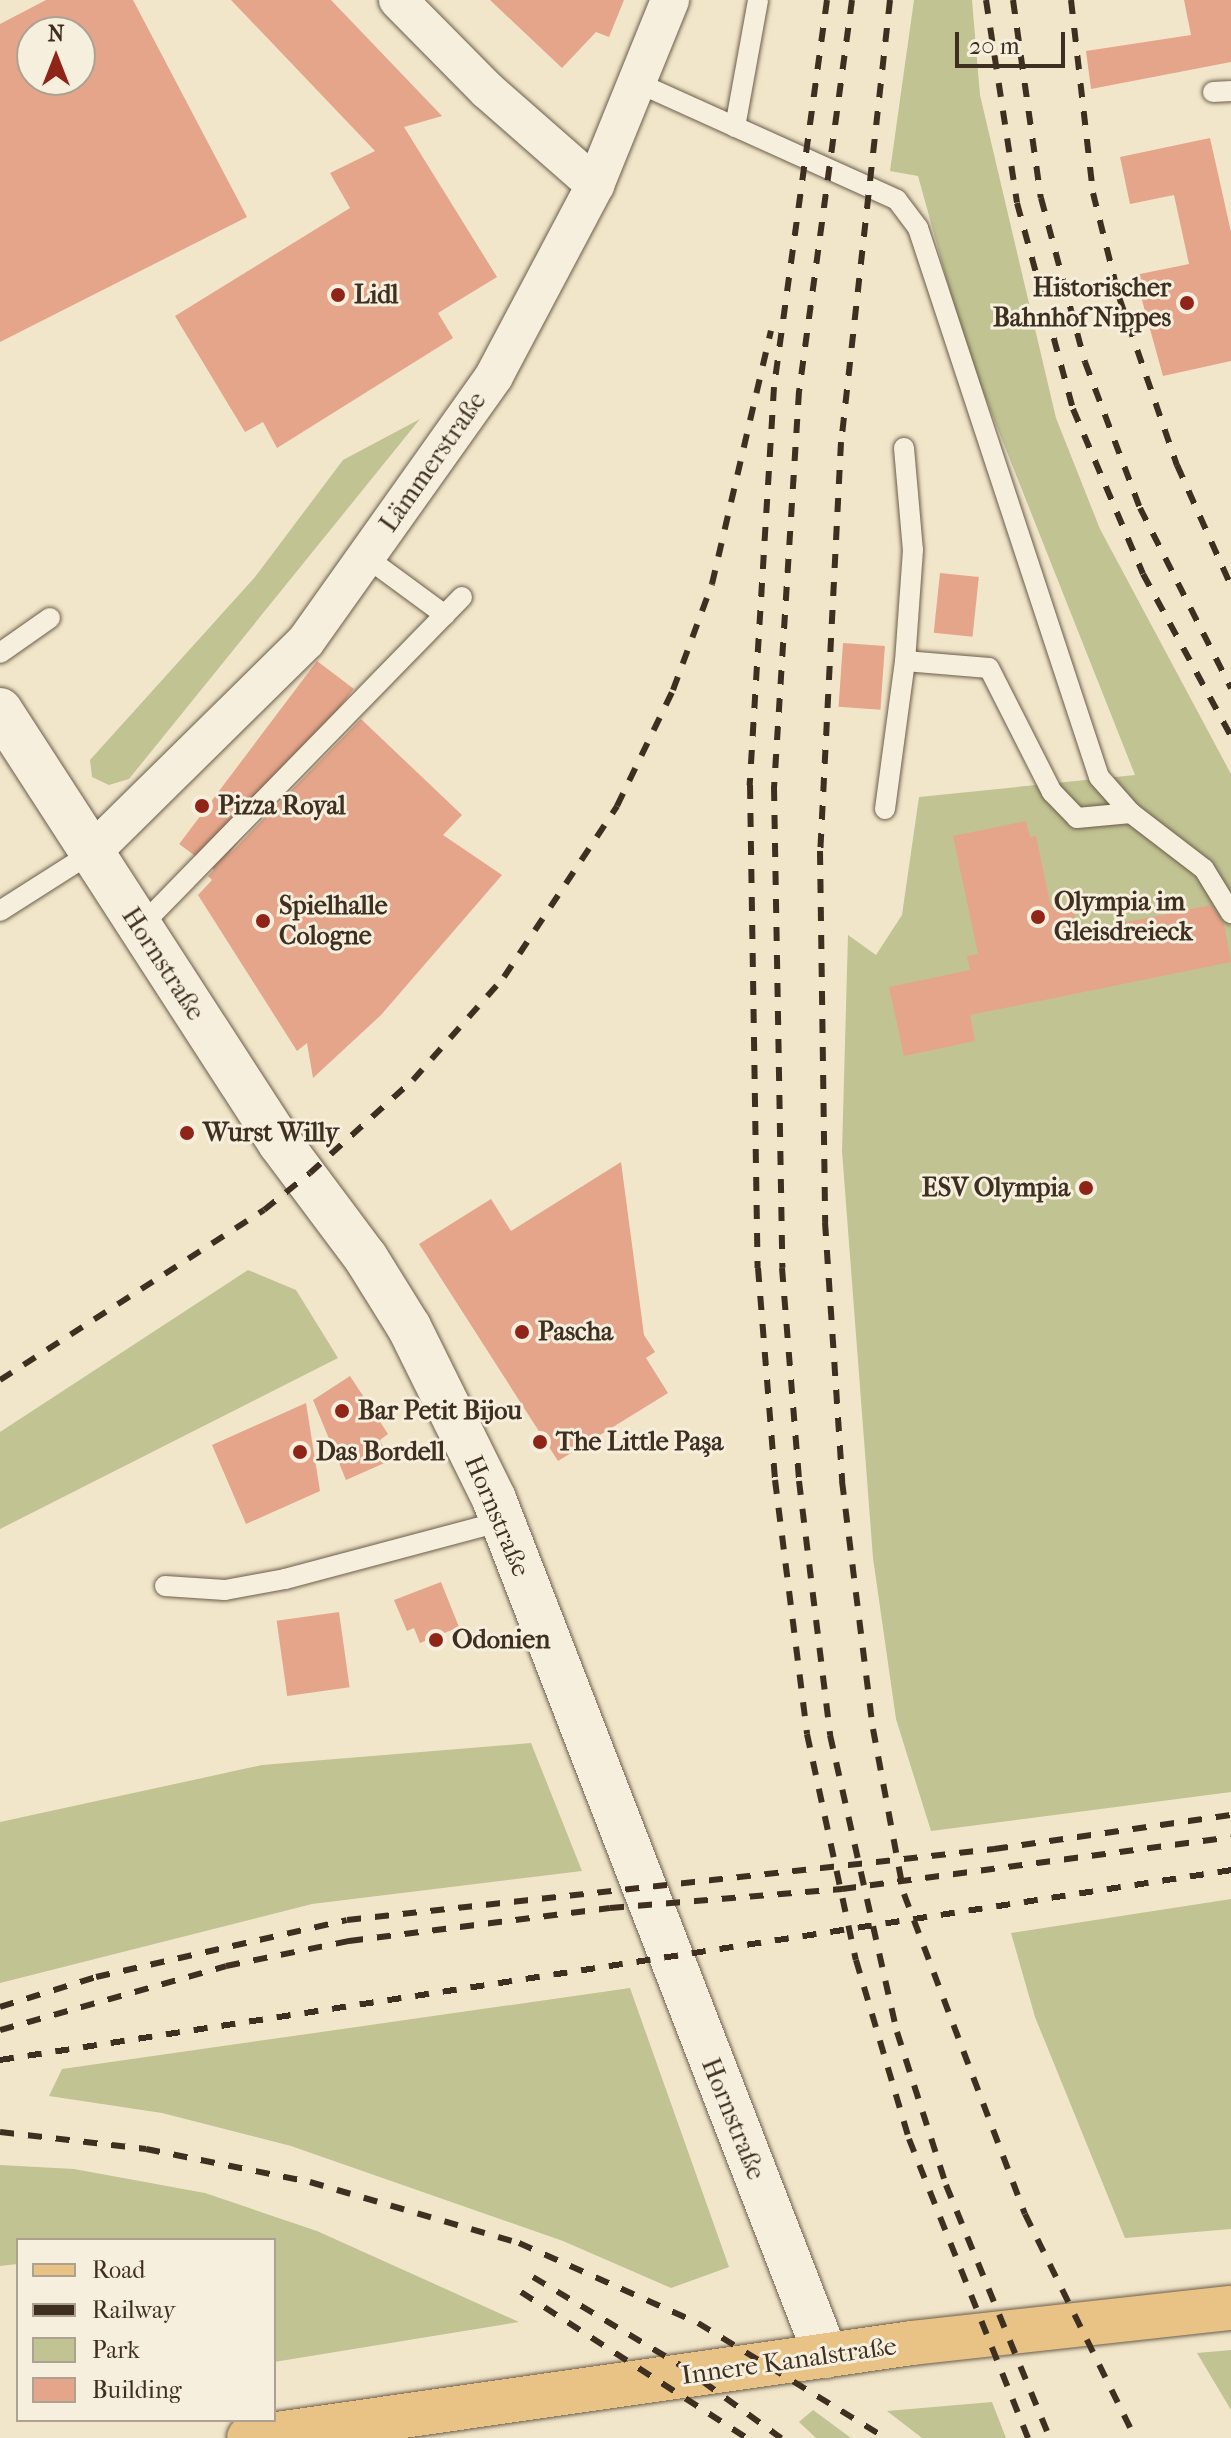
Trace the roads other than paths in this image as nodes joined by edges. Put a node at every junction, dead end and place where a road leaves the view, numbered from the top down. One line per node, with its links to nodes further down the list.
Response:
1 (398, 0): 6 (street)
2 (670, 0): 4 (street, Lämmerstraße)
3 (758, 0): 5 (lane)
4 (636, 82): 5 (lane); 6 (street, Lämmerstraße)
5 (735, 127): 16 (lane)
6 (595, 185): 8 (street, Lämmerstraße)
7 (904, 448): 13 (lane)
8 (366, 557): 10 (lane); 17 (street, Lämmerstraße)
9 (462, 597): 10 (lane)
10 (445, 615): 20 (lane)
11 (50, 618): 12 (lane)
12 (0, 653)
13 (905, 661): 15 (lane); 16 (lane)
14 (0, 710): 17 (street, Hornstraße)
15 (885, 809)
16 (1131, 813): 19 (lane)
17 (91, 853): 18 (lane); 20 (street, Hornstraße)
18 (0, 911)
19 (1231, 913)
20 (140, 927): 21 (street, Hornstraße)
21 (503, 1521): 22 (lane); 24 (street, Hornstraße)
22 (165, 1586)
23 (1231, 2308): 24 (main road, Innere Kanalstraße)
24 (826, 2356): 25 (main road, Innere Kanalstraße)
25 (348, 2424): 26 (main road, Innere Kanalstraße); 27 (main road, Innere Kanalstraße)
26 (249, 2438)
27 (301, 2438)

